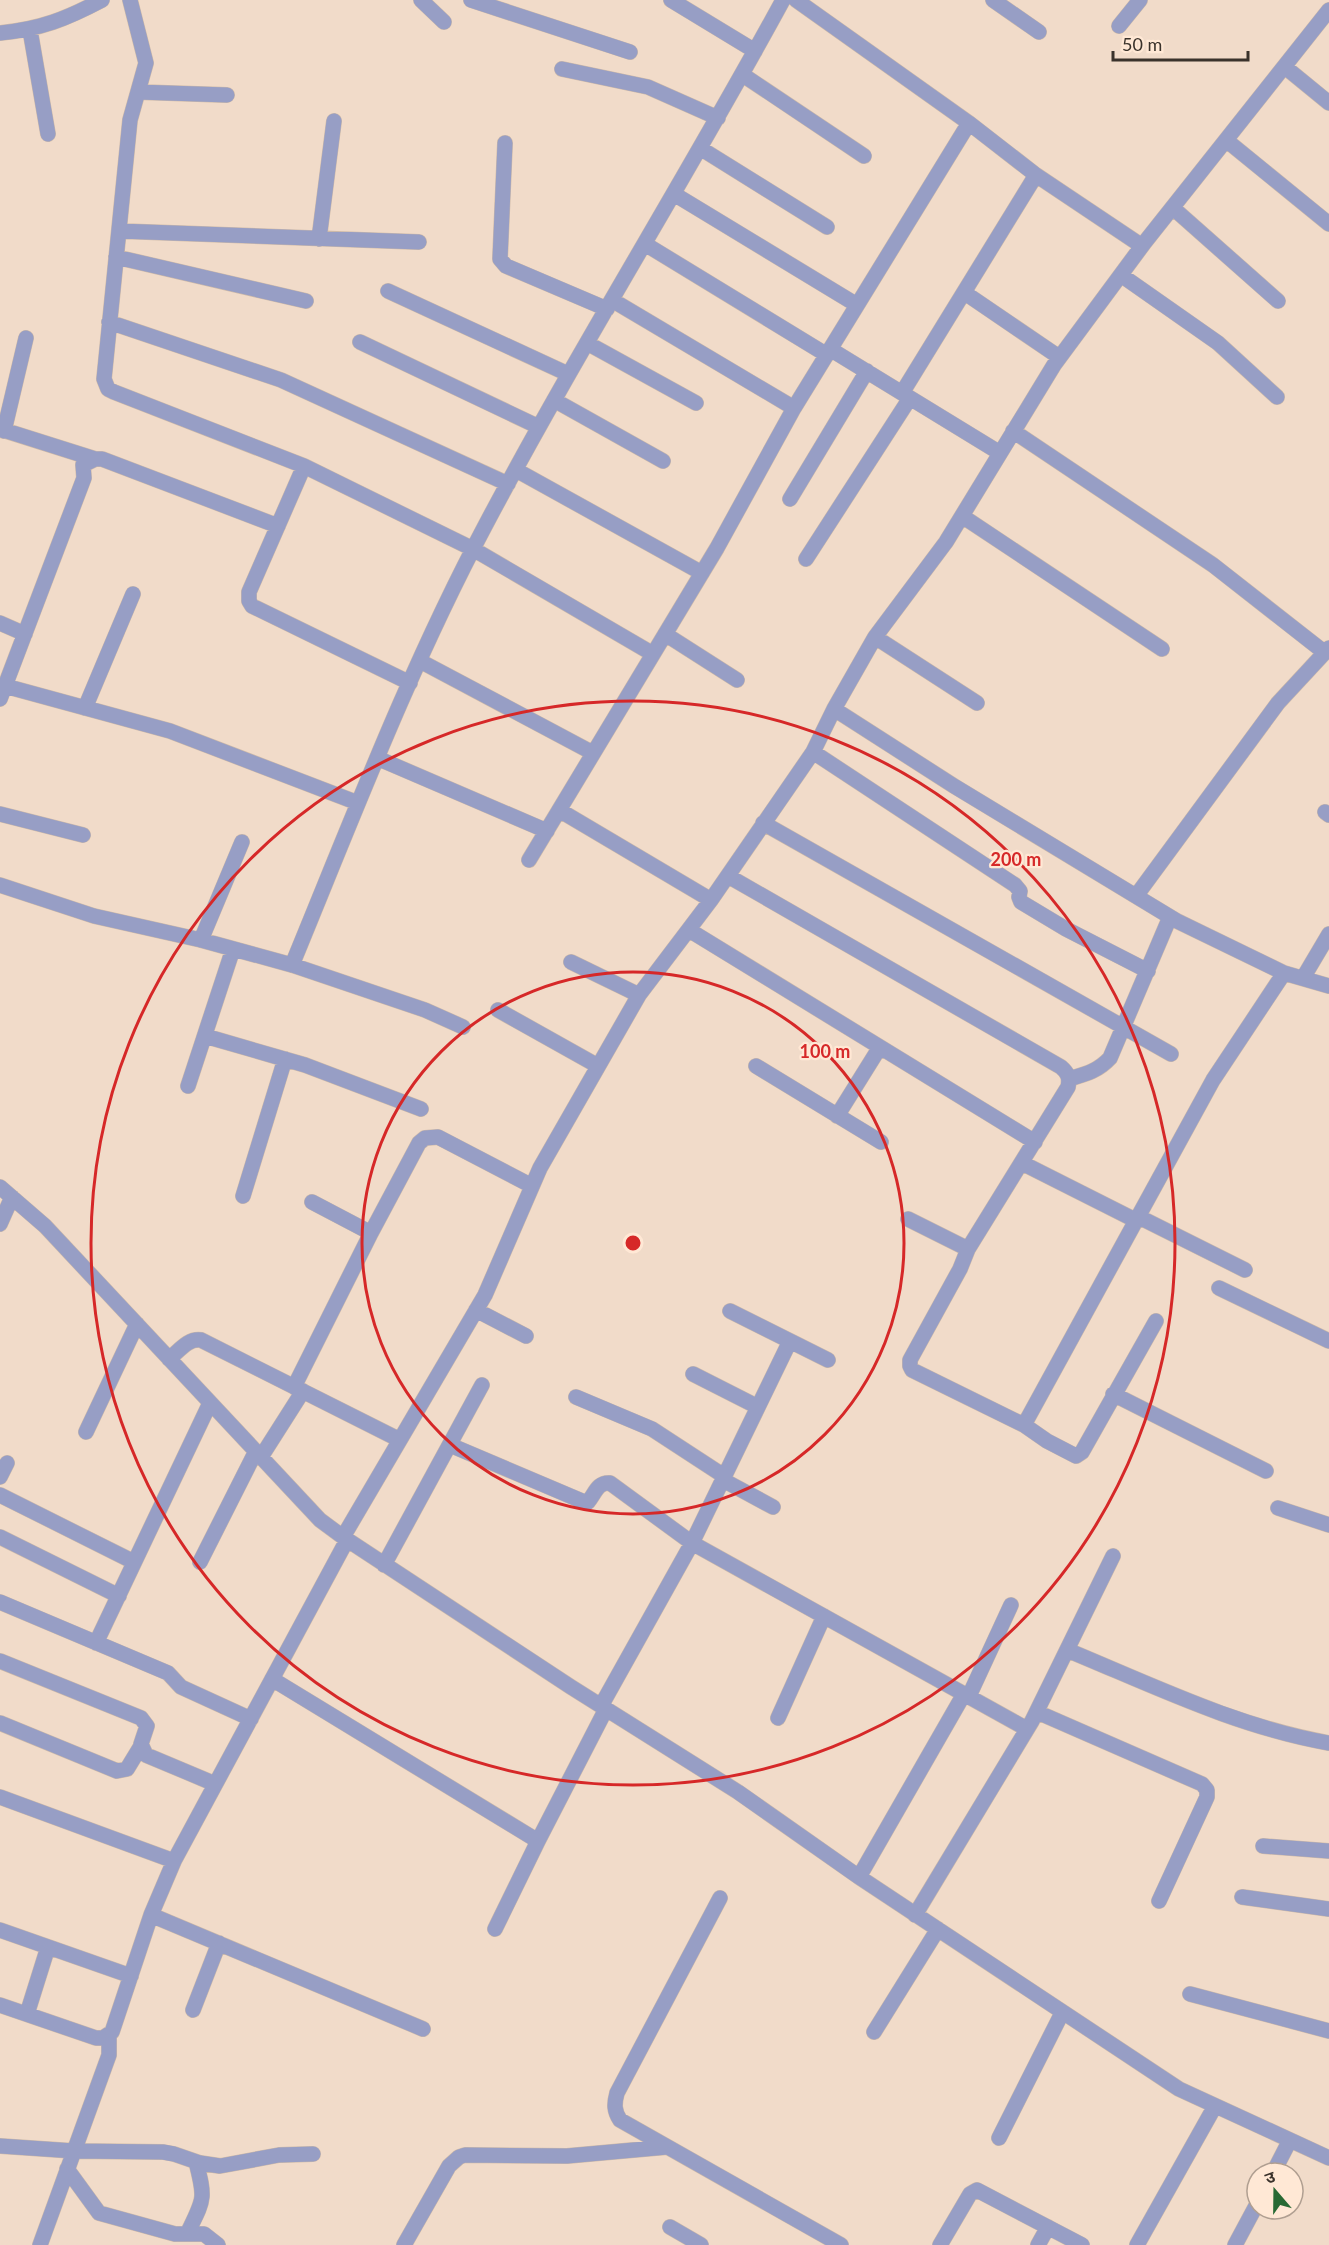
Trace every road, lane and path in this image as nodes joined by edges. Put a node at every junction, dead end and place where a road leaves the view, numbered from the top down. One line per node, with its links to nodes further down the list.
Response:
1 (102, 0): 13 (street)
2 (130, 0): 21 (street)
3 (421, 0): 11 (street)
4 (471, 0): 17 (street)
5 (671, 0): 16 (street)
6 (783, 0): 16 (street)
7 (796, 0): 26 (street)
8 (993, 0): 14 (street)
9 (1140, 0): 12 (street)
10 (1328, 12): 18 (street)
11 (444, 22)
12 (1119, 27)
13 (30, 30): 15 (street); 27 (street)
14 (1039, 32)
15 (0, 33)
16 (755, 51): 20 (street)
17 (630, 52)
18 (1285, 66): 23 (street); 28 (street)
19 (562, 69): 24 (street)
20 (743, 75): 24 (street); 31 (street)
21 (138, 92): 22 (street); 37 (street)
22 (227, 95)
23 (1329, 103)
24 (718, 118): 30 (street)
25 (334, 121): 38 (street)
26 (969, 123): 32 (street); 49 (street)
27 (48, 134)
28 (1226, 140): 34 (street); 35 (street)
29 (505, 143): 48 (street)
30 (700, 148): 33 (street); 36 (street)
31 (864, 156)
32 (1036, 175): 41 (street); 45 (street)
33 (674, 194): 40 (street); 49 (street)
34 (1173, 208): 41 (street); 47 (street)
35 (1329, 224)
36 (827, 227)
37 (118, 231): 38 (street); 42 (street)
38 (318, 239): 39 (street)
39 (420, 242)
40 (645, 244): 48 (street); 54 (street)
41 (1142, 246): 43 (street)
42 (116, 257): 46 (street); 50 (street)
43 (1121, 274): 55 (street); 59 (street)
44 (388, 291): 57 (street)
45 (965, 293): 55 (street); 58 (street)
46 (306, 301)
47 (1278, 301)
48 (610, 304): 53 (street); 62 (street)
49 (857, 305): 54 (street)
50 (109, 322): 69 (street); 70 (street)
51 (26, 338): 64 (street)
52 (360, 342): 63 (street)
53 (587, 343): 57 (street); 61 (street)
54 (828, 352): 56 (street); 62 (street)
55 (1059, 357): 65 (street)
56 (867, 372): 58 (street); 71 (street)
57 (568, 374): 60 (street)
58 (906, 395): 66 (street); 75 (street)
59 (1277, 397)
60 (554, 400): 63 (street); 68 (street)
61 (696, 402)
62 (794, 408): 76 (street)
63 (539, 427): 70 (street)
64 (2, 430): 67 (street)
65 (1013, 431): 66 (street); 83 (street)
66 (1000, 453): 72 (street)
67 (95, 459): 73 (street); 79 (street)
68 (663, 461)
69 (304, 466): 73 (street); 74 (street)
70 (512, 477): 74 (street); 76 (street)
71 (790, 499)
72 (962, 516): 81 (street); 82 (street)
73 (278, 526): 87 (street)
74 (473, 549): 84 (street); 85 (street)
75 (806, 560)
76 (702, 573): 80 (street)
77 (133, 594): 90 (street)
78 (0, 623): 79 (street)
79 (25, 634): 88 (street)
80 (665, 634): 84 (street); 86 (street)
81 (875, 637): 89 (street); 91 (street)
82 (1162, 649)
83 (1327, 650): 105 (street)
84 (653, 654): 93 (street)
85 (420, 661): 87 (street); 93 (street)
86 (737, 680)
87 (410, 683): 94 (street)
88 (2, 692): 90 (street)
89 (977, 703)
90 (85, 708): 95 (street)
91 (834, 709): 92 (street); 105 (street)
92 (813, 752): 98 (street); 114 (street)
93 (593, 753): 96 (street)
94 (377, 758): 95 (street); 99 (street)
95 (358, 803): 113 (street)
96 (559, 810): 99 (street); 106 (street)
97 (0, 814): 100 (street)
98 (763, 824): 103 (street); 121 (street)
99 (547, 831): 102 (street)
100 (83, 835)
101 (242, 842): 110 (street)
102 (528, 860)
103 (728, 876): 106 (street); 128 (street)
104 (0, 885): 110 (street)
105 (1136, 896): 107 (street)
106 (711, 900): 108 (street)
107 (1170, 917): 114 (street); 115 (street)
108 (689, 930): 118 (street); 123 (street)
109 (1329, 934): 116 (street)
110 (201, 940): 111 (street)
111 (233, 949): 113 (street); 122 (street)
112 (571, 962): 118 (street)
113 (292, 965): 120 (street)
114 (1148, 971): 121 (street)
115 (1284, 973): 116 (street); 140 (street)
116 (1303, 978): 117 (street)
117 (1329, 986)
118 (639, 995): 126 (street)
119 (498, 1010): 126 (street)
120 (463, 1026)
121 (1123, 1029): 124 (street); 128 (street)
122 (205, 1036): 125 (street); 129 (street)
123 (880, 1047): 131 (street); 133 (street)
124 (1171, 1054)
125 (285, 1059): 130 (street); 137 (street)
126 (598, 1066): 135 (street)
127 (756, 1066): 131 (street)
128 (1069, 1079): 133 (street)
129 (188, 1086)
130 (421, 1109)
131 (837, 1116): 132 (street)
132 (881, 1142)
133 (1035, 1142): 134 (street)
134 (1022, 1163): 140 (street); 143 (street)
135 (532, 1186): 142 (street); 146 (street)
136 (6, 1192): 141 (street); 149 (street)
137 (243, 1196)
138 (312, 1202): 142 (street)
139 (908, 1219): 143 (street)
140 (1138, 1219): 144 (street); 162 (street)
141 (0, 1224)
142 (371, 1233): 157 (street)
143 (968, 1249): 162 (street)
144 (1245, 1270)
145 (1219, 1288): 152 (street)
146 (476, 1310): 150 (street); 164 (street)
147 (730, 1311): 151 (street)
148 (1156, 1321): 158 (street)
149 (137, 1324): 153 (street); 163 (street)
150 (526, 1336)
151 (790, 1341): 154 (street); 161 (street)
152 (1329, 1341)
153 (169, 1359): 157 (street); 160 (street)
154 (828, 1360)
155 (693, 1374): 161 (street)
156 (482, 1385): 165 (street)
157 (299, 1389): 164 (street); 166 (street)
158 (1113, 1394): 162 (street); 167 (street)
159 (576, 1397): 168 (street)
160 (210, 1403): 166 (street); 177 (street)
161 (758, 1407): 168 (street)
162 (1024, 1425)
163 (86, 1432)
164 (400, 1440): 174 (street)
165 (450, 1446): 175 (street); 179 (street)
166 (258, 1454): 174 (street); 178 (street)
167 (1266, 1471)
168 (724, 1478): 170 (street); 175 (street)
169 (0, 1495): 177 (street)
170 (774, 1507)
171 (1278, 1508): 172 (street)
172 (1329, 1525)
173 (0, 1537): 180 (street)
174 (345, 1539): 179 (street); 187 (street)
175 (692, 1543): 183 (street); 189 (street)
176 (1113, 1556): 185 (street)
177 (134, 1562): 180 (street)
178 (200, 1562)
179 (384, 1565): 189 (street)
180 (118, 1596): 184 (street)
181 (0, 1602): 184 (street)
182 (1011, 1605): 188 (street)
183 (824, 1616): 188 (street); 191 (street)
184 (96, 1642): 192 (street)
185 (1067, 1650): 190 (street); 195 (street)
186 (0, 1661): 196 (street)
187 (272, 1679): 192 (street); 199 (street)
188 (967, 1695): 194 (street); 203 (street)
189 (604, 1708): 199 (street); 203 (street)
190 (1037, 1712): 194 (street); 206 (street)
191 (778, 1718)
192 (250, 1719): 197 (street)
193 (0, 1723): 196 (street)
194 (1027, 1729): 209 (street)
195 (1329, 1743)
196 (141, 1746): 197 (street)
197 (216, 1784): 202 (street)
198 (0, 1797): 202 (street)
199 (538, 1841): 210 (street)
200 (1263, 1846): 201 (street)
201 (1329, 1851)
202 (174, 1861): 208 (street)
203 (859, 1877): 209 (street)
204 (1242, 1897): 207 (street)
205 (720, 1898): 229 (street)
206 (1159, 1901)
207 (1329, 1909)
208 (151, 1915): 213 (street); 215 (street)
209 (915, 1915): 211 (street)
210 (495, 1929)
211 (938, 1929): 219 (street); 223 (street)
212 (0, 1930): 214 (street)
213 (219, 1943): 218 (street); 221 (street)
214 (48, 1947): 215 (street); 220 (street)
215 (131, 1976): 224 (street)
216 (1190, 1994): 222 (street)
217 (0, 2005): 220 (street)
218 (193, 2010)
219 (1062, 2013): 225 (street); 226 (street)
220 (27, 2014): 224 (street)
221 (423, 2029)
222 (1329, 2031)
223 (874, 2032)
224 (109, 2036): 230 (street)
225 (1215, 2106): 227 (street); 248 (street)
226 (999, 2138)
227 (1290, 2140): 232 (street); 233 (street)
228 (0, 2146): 230 (street)
229 (668, 2147): 242 (street); 244 (street)
230 (74, 2151): 234 (street); 235 (street)
231 (313, 2154): 234 (street)
232 (1329, 2158)
233 (1279, 2161)
234 (196, 2162): 239 (street)
235 (67, 2169): 239 (street); 240 (street)
236 (1248, 2221): 249 (street)
237 (670, 2227): 243 (street)
238 (1048, 2228): 245 (street); 246 (street); 247 (street)
239 (187, 2234): 241 (street)
240 (40, 2245)
241 (218, 2245)
242 (404, 2245)
243 (700, 2245)
244 (841, 2245)
245 (940, 2245)
246 (1038, 2245)
247 (1082, 2245)
248 (1137, 2245)
249 (1235, 2245)

